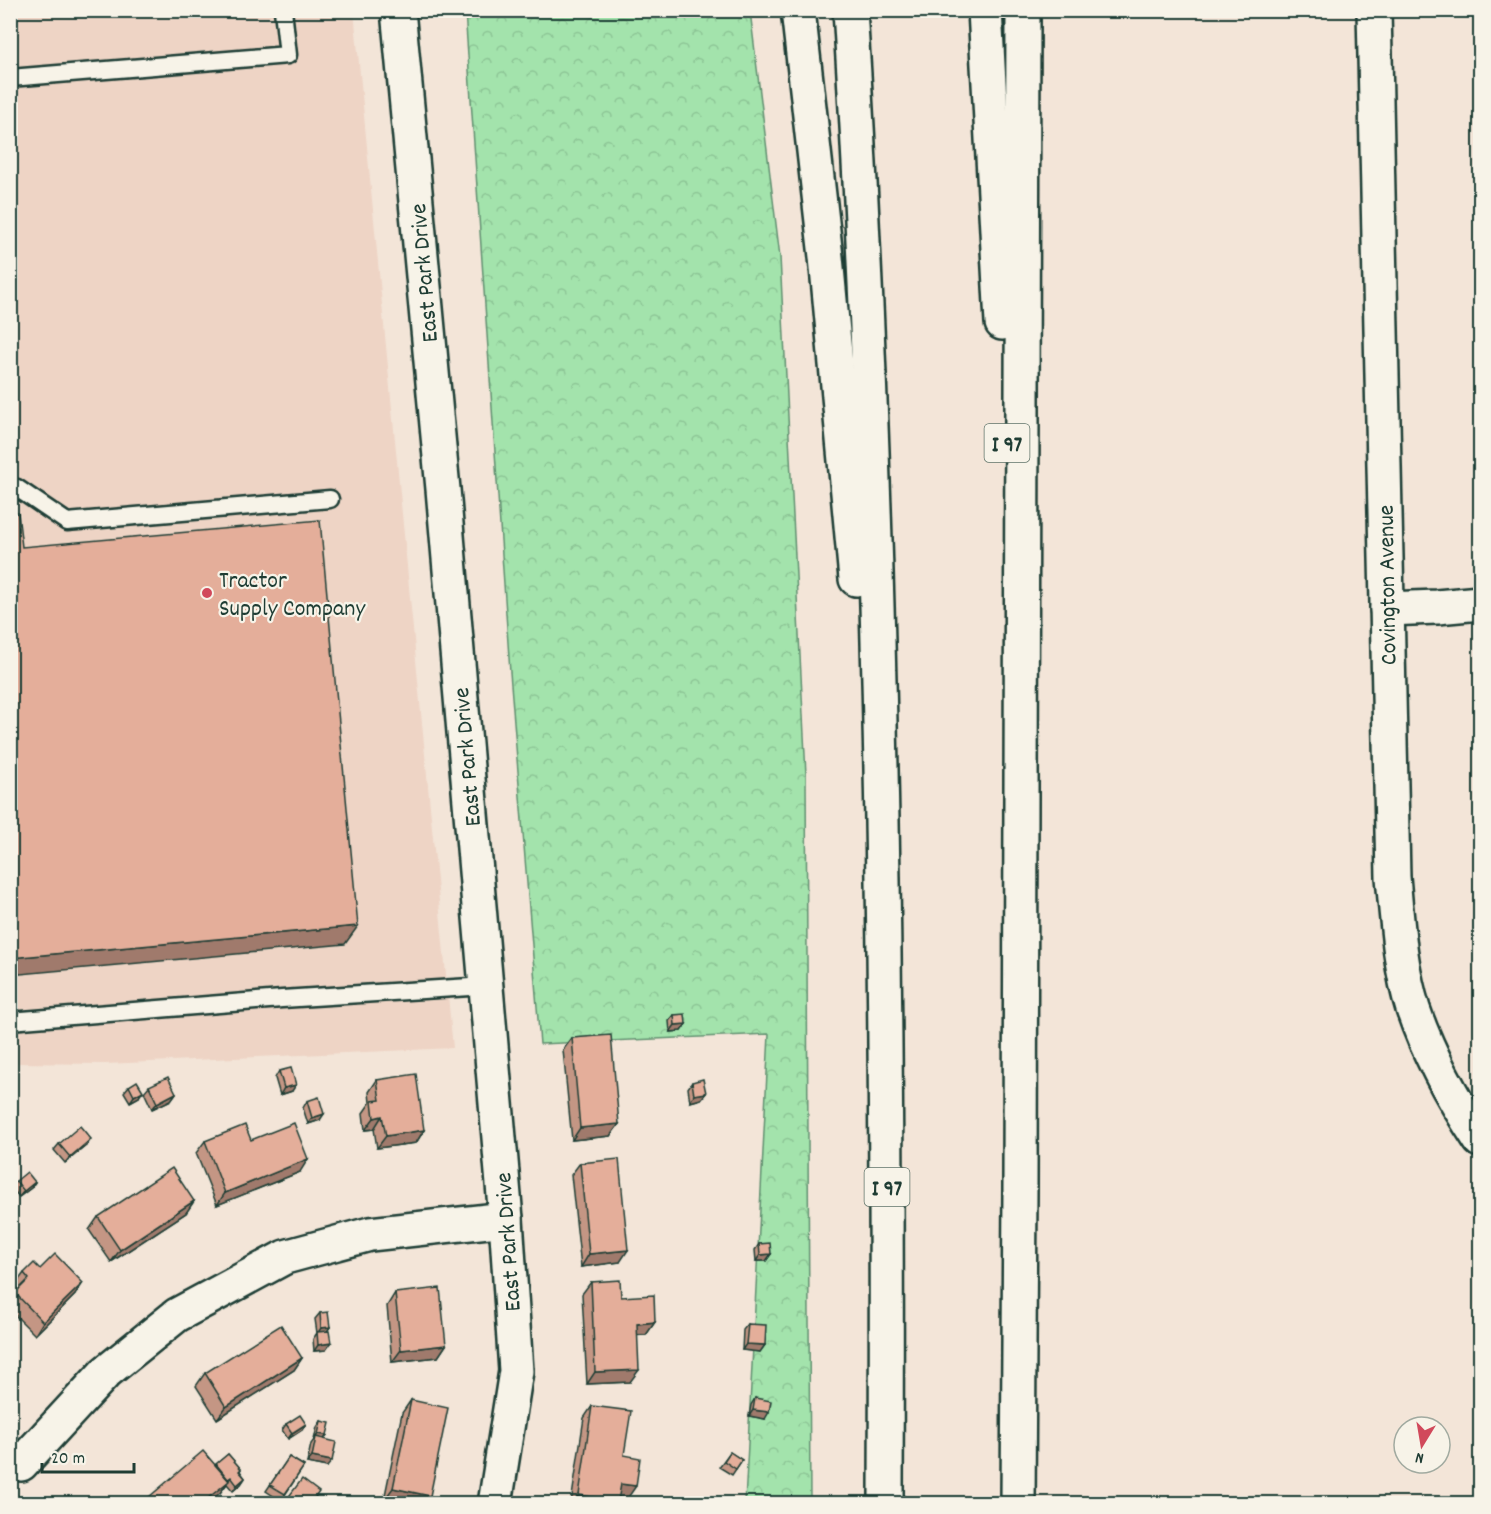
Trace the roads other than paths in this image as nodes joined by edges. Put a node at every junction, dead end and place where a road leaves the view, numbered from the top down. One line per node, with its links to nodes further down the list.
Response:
1 (283, 10): 8 (lane)
2 (398, 10): 15 (main road, East Park Drive)
3 (798, 10): 13 (main road)
4 (850, 10): 13 (main road, I 97)
5 (985, 10): 14 (main road, I 97)
6 (1023, 10): 14 (main road)
7 (1374, 10): 12 (main road, Covington Avenue)
8 (10, 78)
9 (10, 487): 10 (lane)
10 (330, 499)
11 (1480, 603): 12 (main road)
12 (1387, 609): 17 (main road, Covington Avenue)
13 (884, 870): 21 (main road, I 97)
14 (1020, 877): 22 (main road, I 97)
15 (486, 986): 16 (lane); 18 (main road, East Park Drive)
16 (10, 1021)
17 (1480, 1140)
18 (506, 1219): 19 (main road); 20 (main road, East Park Drive)
19 (21, 1464)
20 (495, 1503)
21 (885, 1503)
22 (1018, 1503)

